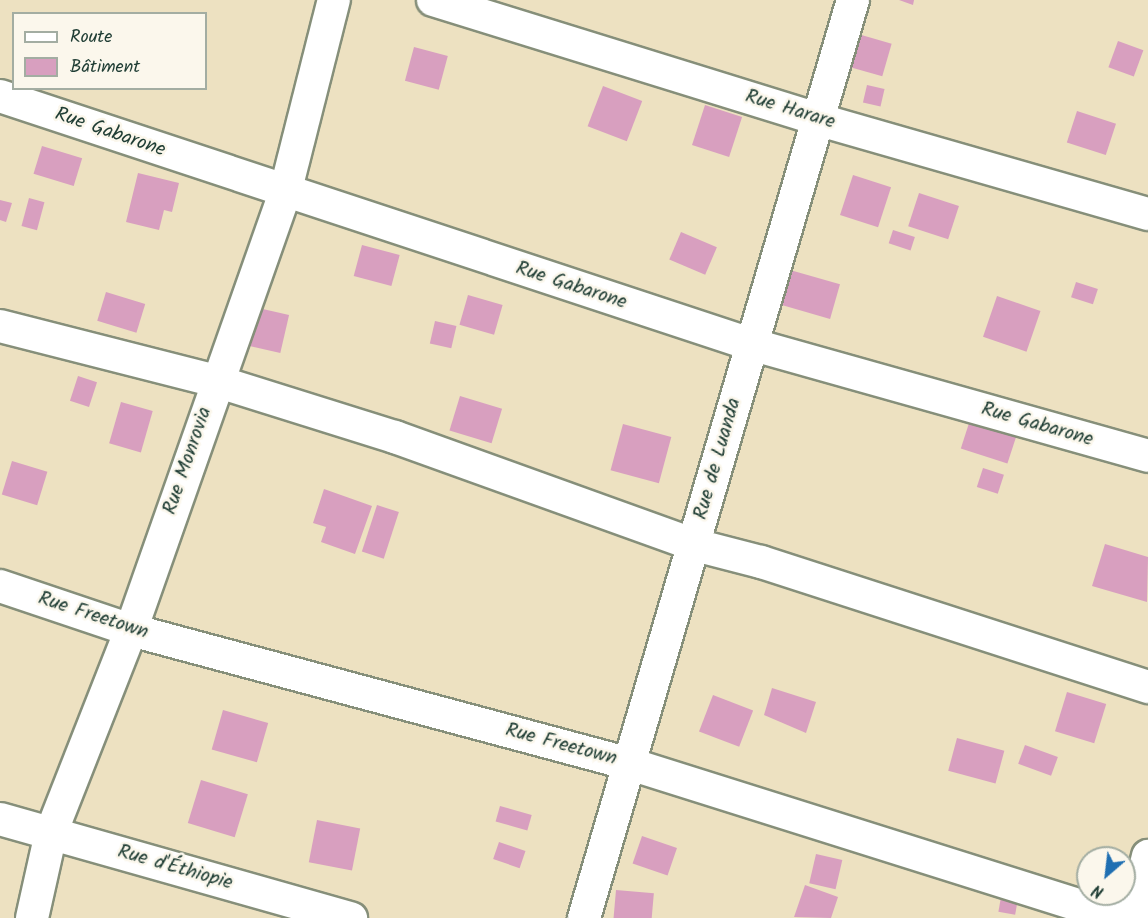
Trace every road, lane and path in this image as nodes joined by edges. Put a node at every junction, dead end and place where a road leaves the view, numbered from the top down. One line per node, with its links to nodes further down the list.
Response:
1 (334, 0): 6 (street, Rue Monrovia)
2 (433, 0): 5 (street, Rue Harare)
3 (853, 0): 5 (street, Rue de Luanda)
4 (0, 96): 6 (street, Rue Gabarone)
5 (820, 120): 7 (street, Rue Harare); 9 (street, Rue de Luanda)
6 (285, 193): 9 (street, Rue Gabarone); 10 (street, Rue Monrovia)
7 (1148, 214)
8 (0, 326): 10 (street)
9 (750, 344): 11 (street, Rue Gabarone); 12 (street, Rue de Luanda)
10 (216, 381): 12 (street); 14 (street, Rue Monrovia)
11 (1148, 456)
12 (694, 545): 15 (street); 16 (street, Rue de Luanda)
13 (0, 586): 14 (street, Rue Freetown)
14 (131, 630): 16 (street, Rue Freetown); 18 (street, Rue Monrovia)
15 (1148, 687)
16 (630, 764): 22 (street, Rue de Luanda); 23 (street, Rue Freetown)
17 (0, 819): 18 (street, Rue d'Éthiopie)
18 (51, 833): 20 (street, Rue Monrovia); 21 (street, Rue d'Éthiopie)
19 (1148, 856): 24 (street)
20 (32, 918)
21 (351, 918)
22 (584, 918)
23 (1119, 918)
24 (1133, 918)

